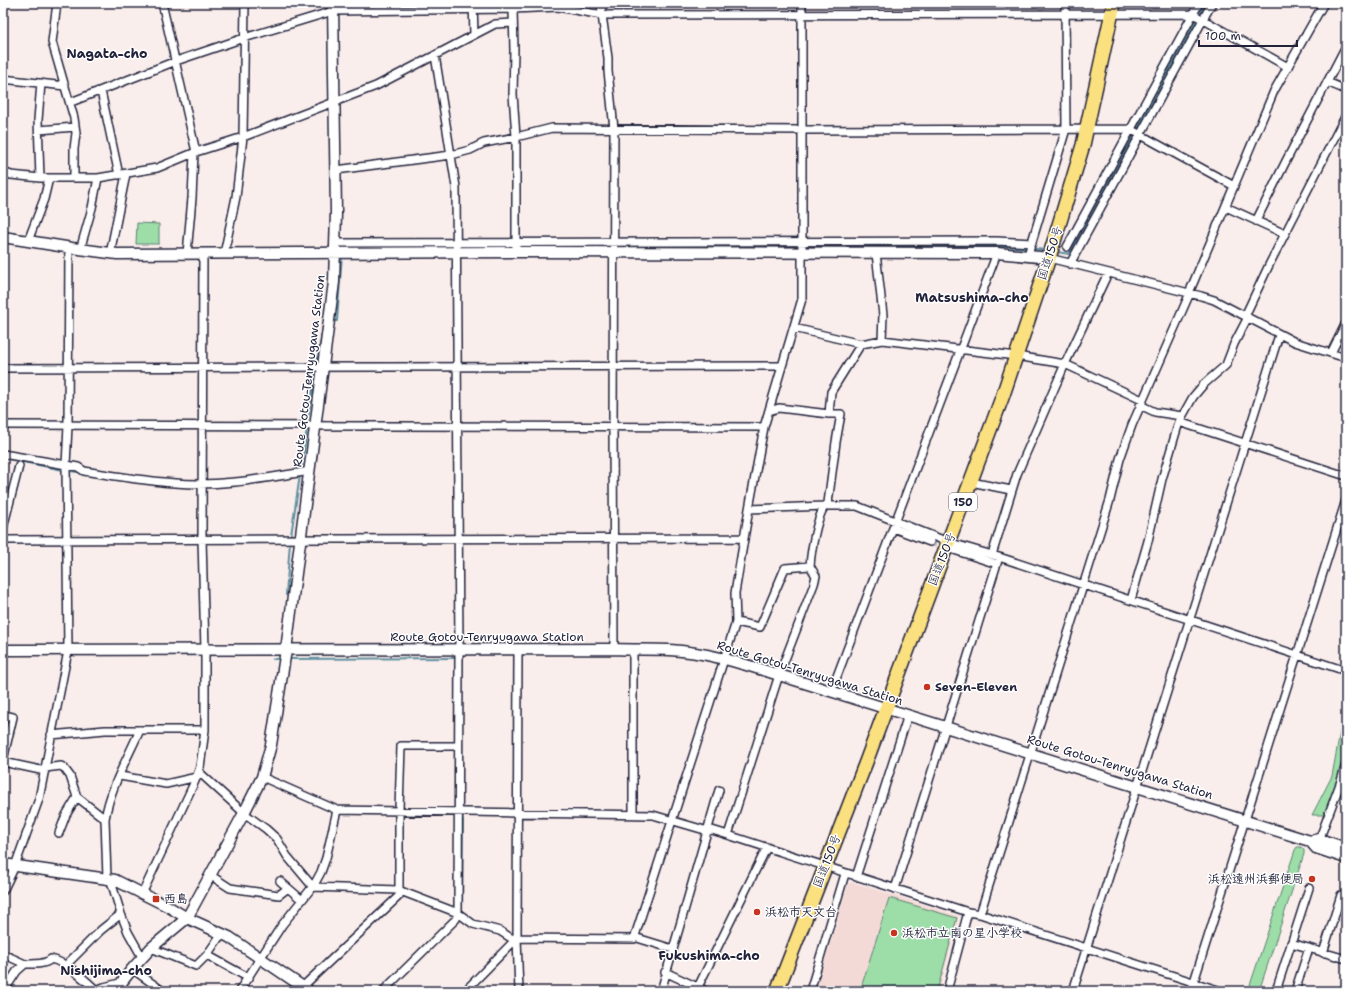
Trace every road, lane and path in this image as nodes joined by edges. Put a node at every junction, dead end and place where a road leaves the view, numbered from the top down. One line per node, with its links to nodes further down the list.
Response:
1 (57, 3): 29 (street)
2 (162, 3): 24 (street)
3 (245, 3): 21 (street)
4 (601, 3): 17 (street)
5 (802, 3): 15 (street)
6 (1065, 3): 14 (street)
7 (1199, 3): 16 (street)
8 (1212, 3): 18 (street)
9 (1324, 3): 25 (street)
10 (473, 6): 11 (street); 13 (street); 20 (street)
11 (333, 7): 21 (street); 32 (street, Route Gotou-Tenryugawa Station)
12 (1113, 8): 14 (street); 16 (street); 38 (highway, 国道150号 / 150)
13 (512, 10): 17 (street); 19 (street)
14 (1065, 13): 15 (street); 37 (street)
15 (802, 14): 17 (street); 41 (street)
16 (1194, 14): 18 (street); 39 (street)
17 (602, 15): 36 (street)
18 (1203, 19): 25 (street); 42 (street)
19 (513, 23): 20 (street); 44 (street)
20 (474, 34): 23 (street)
21 (244, 38): 24 (street); 43 (street)
22 (1346, 46): 27 (street)
23 (435, 55): 32 (street); 46 (street)
24 (176, 62): 31 (street); 45 (street)
25 (1288, 66): 54 (street)
26 (3, 79): 28 (street)
27 (1327, 82): 30 (street); 56 (street)
28 (41, 84): 29 (street); 40 (street)
29 (65, 86): 33 (street)
30 (1346, 90)
31 (101, 91): 33 (street); 49 (street)
32 (334, 101): 43 (street); 47 (street, Route Gotou-Tenryugawa Station)
33 (71, 102): 35 (street)
34 (1346, 115): 59 (street)
35 (75, 127): 40 (street); 52 (street)
36 (614, 129): 41 (street); 44 (street); 69 (street)
37 (1066, 129): 38 (street); 41 (street); 62 (street)
38 (1087, 129): 39 (street); 78 (highway, 国道150号 / 150)
39 (1130, 129): 42 (street); 57 (street)
40 (39, 130): 50 (street)
41 (803, 130): 64 (street)
42 (1140, 135): 54 (street); 58 (street)
43 (242, 137): 45 (street); 76 (street)
44 (516, 137): 46 (street); 63 (street)
45 (195, 153): 49 (street); 75 (street)
46 (451, 155): 47 (street); 68 (street)
47 (336, 170): 67 (street, Route Gotou-Tenryugawa Station)
48 (3, 172): 50 (street)
49 (122, 174): 53 (street); 74 (street)
50 (40, 178): 51 (street)
51 (48, 178): 52 (street); 61 (street)
52 (74, 178): 53 (street)
53 (98, 178): 70 (street)
54 (1234, 186): 55 (street)
55 (1226, 207): 56 (street); 81 (street)
56 (1256, 221): 59 (street)
57 (1080, 223): 58 (street); 65 (street)
58 (1089, 228): 79 (street)
59 (1285, 234): 82 (street)
60 (3, 236): 61 (street)
61 (28, 241): 66 (street)
62 (1032, 243): 64 (street); 77 (street)
63 (516, 247): 68 (street); 69 (street)
64 (802, 247): 69 (street); 72 (street); 84 (street)
65 (1067, 247)
66 (68, 248): 70 (street); 97 (street)
67 (336, 248): 68 (street); 76 (street); 94 (street, Route Gotou-Tenryugawa Station)
68 (457, 248): 99 (street)
69 (613, 248): 95 (street)
70 (80, 250): 74 (street)
71 (203, 253): 75 (street); 76 (street); 98 (street)
72 (876, 253): 73 (street); 86 (street)
73 (997, 253): 77 (street); 88 (street)
74 (110, 254): 75 (street)
75 (187, 254)
76 (224, 254)
77 (1028, 255): 78 (street)
78 (1049, 258): 79 (street); 90 (highway, 国道150号 / 150)
79 (1070, 264): 80 (street)
80 (1108, 273): 81 (street); 92 (street)
81 (1190, 293): 82 (street); 100 (street)
82 (1247, 316): 85 (street); 103 (street)
83 (1346, 323): 89 (street)
84 (794, 328): 87 (street); 93 (street)
85 (1279, 335): 89 (street); 111 (street)
86 (882, 340): 87 (street); 88 (street)
87 (862, 344): 102 (street)
88 (960, 350): 90 (street); 123 (street)
89 (1331, 353): 91 (street)
90 (1016, 356): 92 (street); 117 (highway, 国道150号 / 150)
91 (1346, 358)
92 (1065, 364): 100 (street); 119 (street)
93 (782, 366): 95 (street); 101 (street)
94 (324, 367): 98 (street); 99 (street); 107 (street, Route Gotou-Tenryugawa Station)
95 (614, 367): 99 (street); 109 (street)
96 (3, 368): 97 (street)
97 (69, 368): 98 (street); 106 (street)
98 (204, 368): 105 (street)
99 (457, 368): 108 (street)
100 (1141, 403): 103 (street); 136 (street)
101 (769, 411): 102 (street); 110 (street)
102 (829, 414): 121 (street)
103 (1180, 419): 111 (street); 137 (street)
104 (3, 425): 106 (street)
105 (203, 425): 106 (street); 107 (street); 118 (street)
106 (68, 426): 113 (street)
107 (316, 426): 108 (street); 115 (street, Route Gotou-Tenryugawa Station)
108 (457, 427): 109 (street); 128 (street)
109 (613, 427): 110 (street); 129 (street)
110 (764, 427): 122 (street)
111 (1246, 444): 116 (street); 138 (street)
112 (3, 454): 113 (street)
113 (66, 465): 118 (street); 131 (street)
114 (19, 466): 124 (street)
115 (310, 471): 118 (street); 127 (street, Route Gotou-Tenryugawa Station)
116 (1346, 476)
117 (971, 482): 119 (street); 133 (highway, 国道150号 / 150)
118 (203, 484): 126 (street)
119 (1011, 490): 134 (street)
120 (1346, 500): 148 (street)
121 (824, 506): 122 (street); 123 (street); 135 (street)
122 (749, 508): 125 (street)
123 (895, 524): 132 (street); 133 (street); 152 (street)
124 (3, 528)
125 (744, 538): 129 (street); 139 (street)
126 (202, 539): 127 (street); 131 (street); 142 (street)
127 (301, 539): 128 (street); 143 (street, Route Gotou-Tenryugawa Station)
128 (457, 539): 129 (street); 144 (street)
129 (614, 539): 145 (street)
130 (3, 540): 131 (street)
131 (67, 540): 147 (street)
132 (930, 542)
133 (951, 546): 134 (street); 134 (street); 153 (highway, 国道150号 / 150)
134 (996, 559): 136 (street); 156 (street)
135 (810, 566): 139 (street); 151 (street)
136 (1083, 584): 137 (street); 161 (street)
137 (1131, 600): 138 (street)
138 (1190, 620): 148 (street); 168 (street)
139 (736, 622): 149 (street)
140 (518, 649): 144 (street, Route Gotou-Tenryugawa Station); 145 (street, Route Gotou-Tenryugawa Station); 174 (street)
141 (3, 650): 147 (street)
142 (205, 650): 143 (street); 147 (street); 158 (street)
143 (286, 650): 144 (street, Route Gotou-Tenryugawa Station); 167 (street)
144 (459, 650): 160 (street)
145 (614, 650): 146 (street, Route Gotou-Tenryugawa Station)
146 (633, 650): 149 (street, Route Gotou-Tenryugawa Station); 176 (street)
147 (68, 651): 159 (street)
148 (1297, 654): 150 (street); 178 (street)
149 (724, 659): 151 (street, Route Gotou-Tenryugawa Station); 179 (street)
150 (1346, 671)
151 (778, 675): 152 (street, Route Gotou-Tenryugawa Station); 182 (street)
152 (831, 692): 153 (street, Route Gotou-Tenryugawa Station)
153 (885, 709): 155 (street, Route Gotou-Tenryugawa Station); 189 (highway, 国道150号 / 150)
154 (3, 715): 162 (street)
155 (908, 715): 156 (street, Route Gotou-Tenryugawa Station); 192 (street)
156 (945, 726): 161 (street, Route Gotou-Tenryugawa Station); 198 (street)
157 (140, 730): 158 (street); 159 (street); 166 (street)
158 (205, 730): 165 (street)
159 (51, 735): 164 (street)
160 (458, 746): 172 (street); 173 (street)
161 (1030, 752): 168 (street, Route Gotou-Tenryugawa Station); 207 (street)
162 (3, 761): 164 (street)
163 (1346, 764): 183 (street)
164 (45, 769): 170 (street); 188 (street)
165 (198, 774): 166 (street); 175 (street); 201 (street)
166 (120, 776): 177 (street)
167 (262, 777): 171 (street); 175 (street)
168 (1138, 786): 178 (street, Route Gotou-Tenryugawa Station); 216 (street)
169 (720, 790): 180 (street)
170 (77, 798): 177 (street); 181 (street)
171 (337, 810): 172 (street); 195 (street)
172 (399, 810): 173 (street); 199 (street)
173 (458, 811): 174 (street); 205 (street)
174 (517, 812): 176 (street); 211 (street)
175 (244, 813): 191 (street); 195 (street)
176 (633, 814): 179 (street)
177 (105, 819): 193 (street)
178 (1244, 820): 183 (street, Route Gotou-Tenryugawa Station); 228 (street)
179 (672, 821): 180 (street); 210 (street)
180 (708, 831): 182 (street); 215 (street)
181 (59, 833)
182 (728, 835): 184 (street)
183 (1315, 843): 185 (street, Route Gotou-Tenryugawa Station); 186 (street, Route Gotou-Tenryugawa Station)
184 (767, 848): 189 (street); 230 (street)
185 (1346, 848)
186 (1346, 858)
187 (3, 864): 188 (street)
188 (15, 866): 193 (street); 200 (street)
189 (825, 866): 190 (street); 241 (highway, 国道150号 / 150)
190 (845, 874): 192 (street); 242 (street)
191 (210, 875): 196 (street); 208 (street)
192 (856, 877): 198 (street)
193 (108, 878): 201 (street); 206 (street)
194 (280, 881): 196 (street)
195 (312, 887): 199 (street); 203 (street)
196 (288, 888): 203 (street)
197 (1309, 888): 212 (street)
198 (895, 889): 204 (street)
199 (398, 890): 205 (street); 231 (street)
200 (3, 891)
201 (142, 894): 208 (street)
202 (1341, 895): 217 (street)
203 (302, 900): 221 (street)
204 (968, 912): 207 (street); 243 (street)
205 (458, 913): 211 (street); 236 (street)
206 (121, 914): 220 (street); 224 (street)
207 (980, 914): 216 (street)
208 (187, 918): 209 (street); 213 (street)
209 (222, 933): 219 (street); 221 (street)
210 (634, 937): 211 (street); 215 (street)
211 (517, 938): 237 (street); 238 (street)
212 (1291, 943): 214 (street); 247 (street)
213 (151, 948): 219 (street); 220 (street)
214 (1309, 948): 217 (street); 248 (street)
215 (672, 949): 226 (street)
216 (1086, 949): 228 (street); 244 (street)
217 (1323, 953): 222 (street)
218 (3, 954): 223 (street)
219 (207, 955): 227 (street)
220 (142, 957): 225 (street)
221 (260, 958): 227 (street); 231 (street)
222 (1346, 959)
223 (24, 964): 224 (street); 233 (street)
224 (66, 966): 232 (street)
225 (132, 969): 229 (street); 234 (street)
226 (666, 972): 230 (street); 239 (street)
227 (249, 978): 235 (street)
228 (1194, 983): 245 (street); 246 (street)
229 (118, 987): 232 (street)
230 (698, 988): 240 (street)
231 (303, 989)
232 (94, 990)
233 (4, 991)
234 (163, 991)
235 (240, 991)
236 (383, 991)
237 (465, 991)
238 (520, 991)
239 (661, 991)
240 (706, 991)
241 (777, 991)
242 (810, 991)
243 (947, 991)
244 (1073, 991)
245 (1192, 991)
246 (1222, 991)
247 (1276, 991)
248 (1295, 991)

